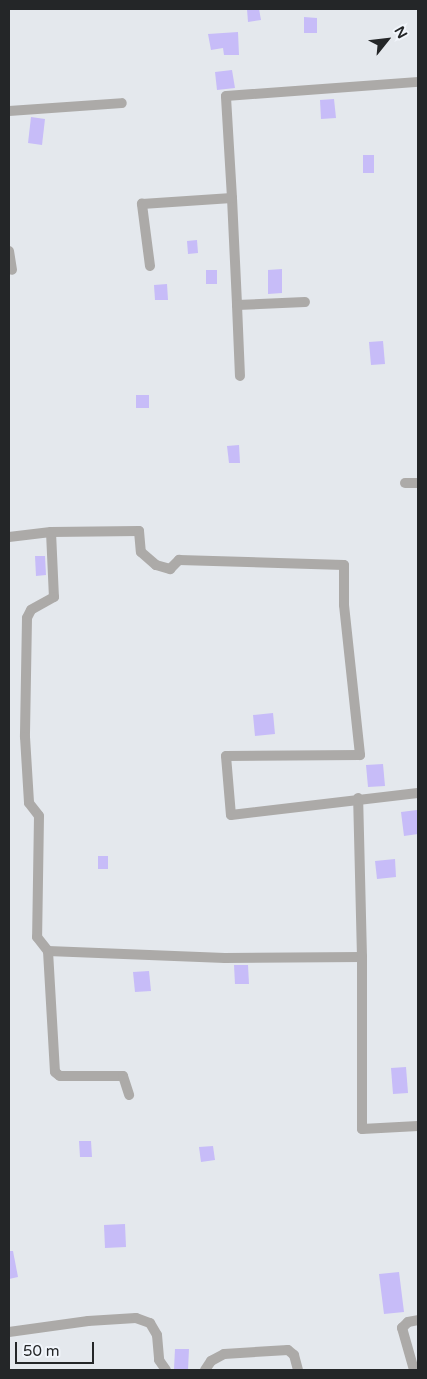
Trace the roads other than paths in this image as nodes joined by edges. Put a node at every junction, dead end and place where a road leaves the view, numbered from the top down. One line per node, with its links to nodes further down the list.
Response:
1 (418, 82): 4 (street)
2 (122, 103): 3 (street)
3 (9, 111)
4 (232, 198): 6 (street); 9 (street)
5 (9, 251): 7 (street)
6 (150, 266)
7 (12, 270)
8 (305, 302): 9 (street)
9 (237, 305): 10 (street)
10 (240, 376)
11 (405, 483): 12 (street)
12 (418, 483)
13 (51, 532): 14 (street); 16 (street); 17 (street)
14 (9, 537)
15 (418, 793): 16 (street)
16 (358, 798): 18 (street)
17 (48, 951): 18 (street); 19 (street)
18 (362, 957): 20 (street)
19 (129, 1095)
20 (418, 1126)
21 (418, 1320): 26 (street)
22 (9, 1332): 23 (street)
23 (166, 1370)
24 (205, 1370): 25 (street)
25 (298, 1370)
26 (414, 1370)

